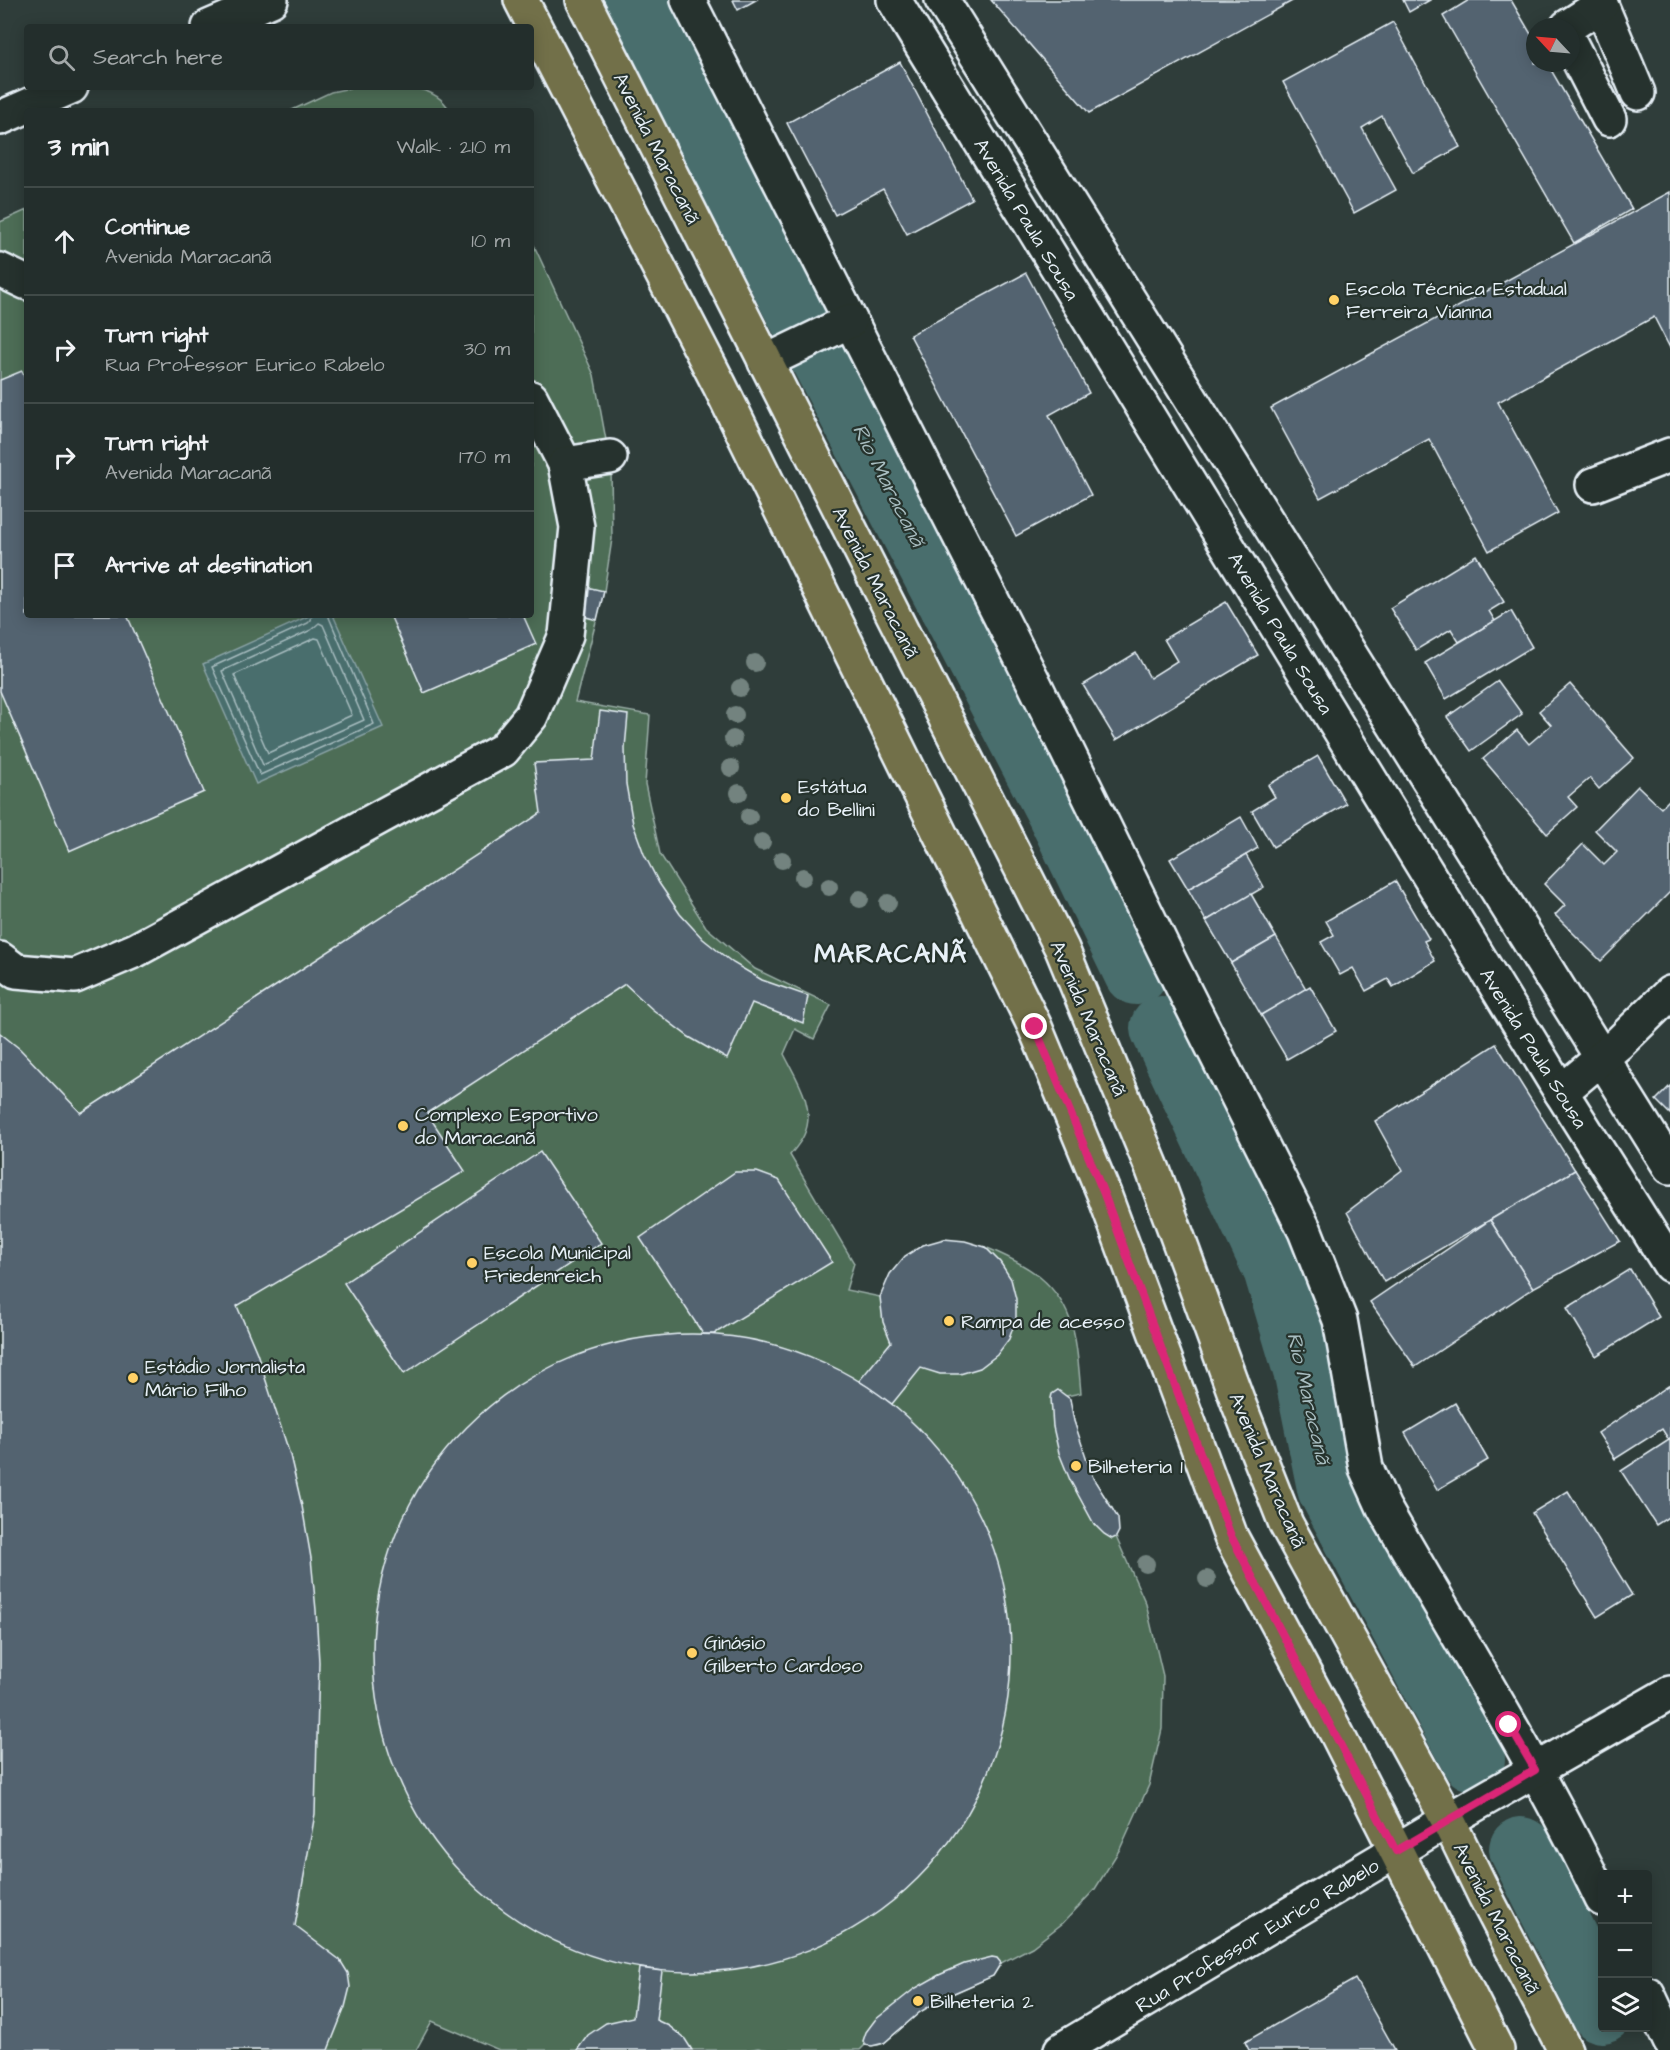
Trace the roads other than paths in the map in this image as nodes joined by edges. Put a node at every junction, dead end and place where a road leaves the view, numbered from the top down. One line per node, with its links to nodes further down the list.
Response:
1 (271, 0): 9 (street)
2 (521, 0): 10 (main road)
3 (582, 0): 22 (main road, Avenida Maracanã)
4 (688, 0): 21 (street)
5 (894, 0): 18 (street, Avenida Paula Sousa)
6 (942, 0): 17 (street)
7 (1600, 2): 8 (street); 14 (street)
8 (1579, 18)
9 (216, 24)
10 (533, 24)
11 (534, 25): 39 (main road)
12 (1580, 63): 16 (street)
13 (64, 90): 15 (street)
14 (1638, 93)
15 (0, 118)
16 (1609, 119)
17 (1088, 232): 18 (street); 28 (street)
18 (1049, 254): 29 (street, Avenida Paula Sousa)
19 (0, 270): 20 (street)
20 (24, 282)
21 (838, 327): 22 (street); 37 (street)
22 (772, 359): 38 (main road, Avenida Maracanã)
23 (534, 404): 26 (street)
24 (1670, 456): 27 (street)
25 (610, 457): 26 (street)
26 (565, 464): 30 (street)
27 (1593, 485)
28 (1295, 565): 29 (street); 32 (street)
29 (1254, 590): 33 (street, Avenida Paula Sousa)
30 (0, 958)
31 (1670, 993): 32 (street)
32 (1602, 1059): 33 (street); 34 (street)
33 (1561, 1092): 35 (street, Avenida Paula Sousa)
34 (1670, 1167)
35 (1670, 1265)
36 (1670, 1694): 37 (street, Rua Professor Eurico Rabelo)
37 (1535, 1770): 38 (street, Rua Professor Eurico Rabelo); 40 (street)
38 (1448, 1820): 39 (street, Rua Professor Eurico Rabelo); 45 (main road, Avenida Maracanã)
39 (1396, 1851): 43 (street, Rua Professor Eurico Rabelo); 44 (main road)
40 (1598, 1890)
41 (1652, 2004): 42 (street)
42 (1670, 2041)
43 (1061, 2050)
44 (1497, 2050)
45 (1565, 2050)

